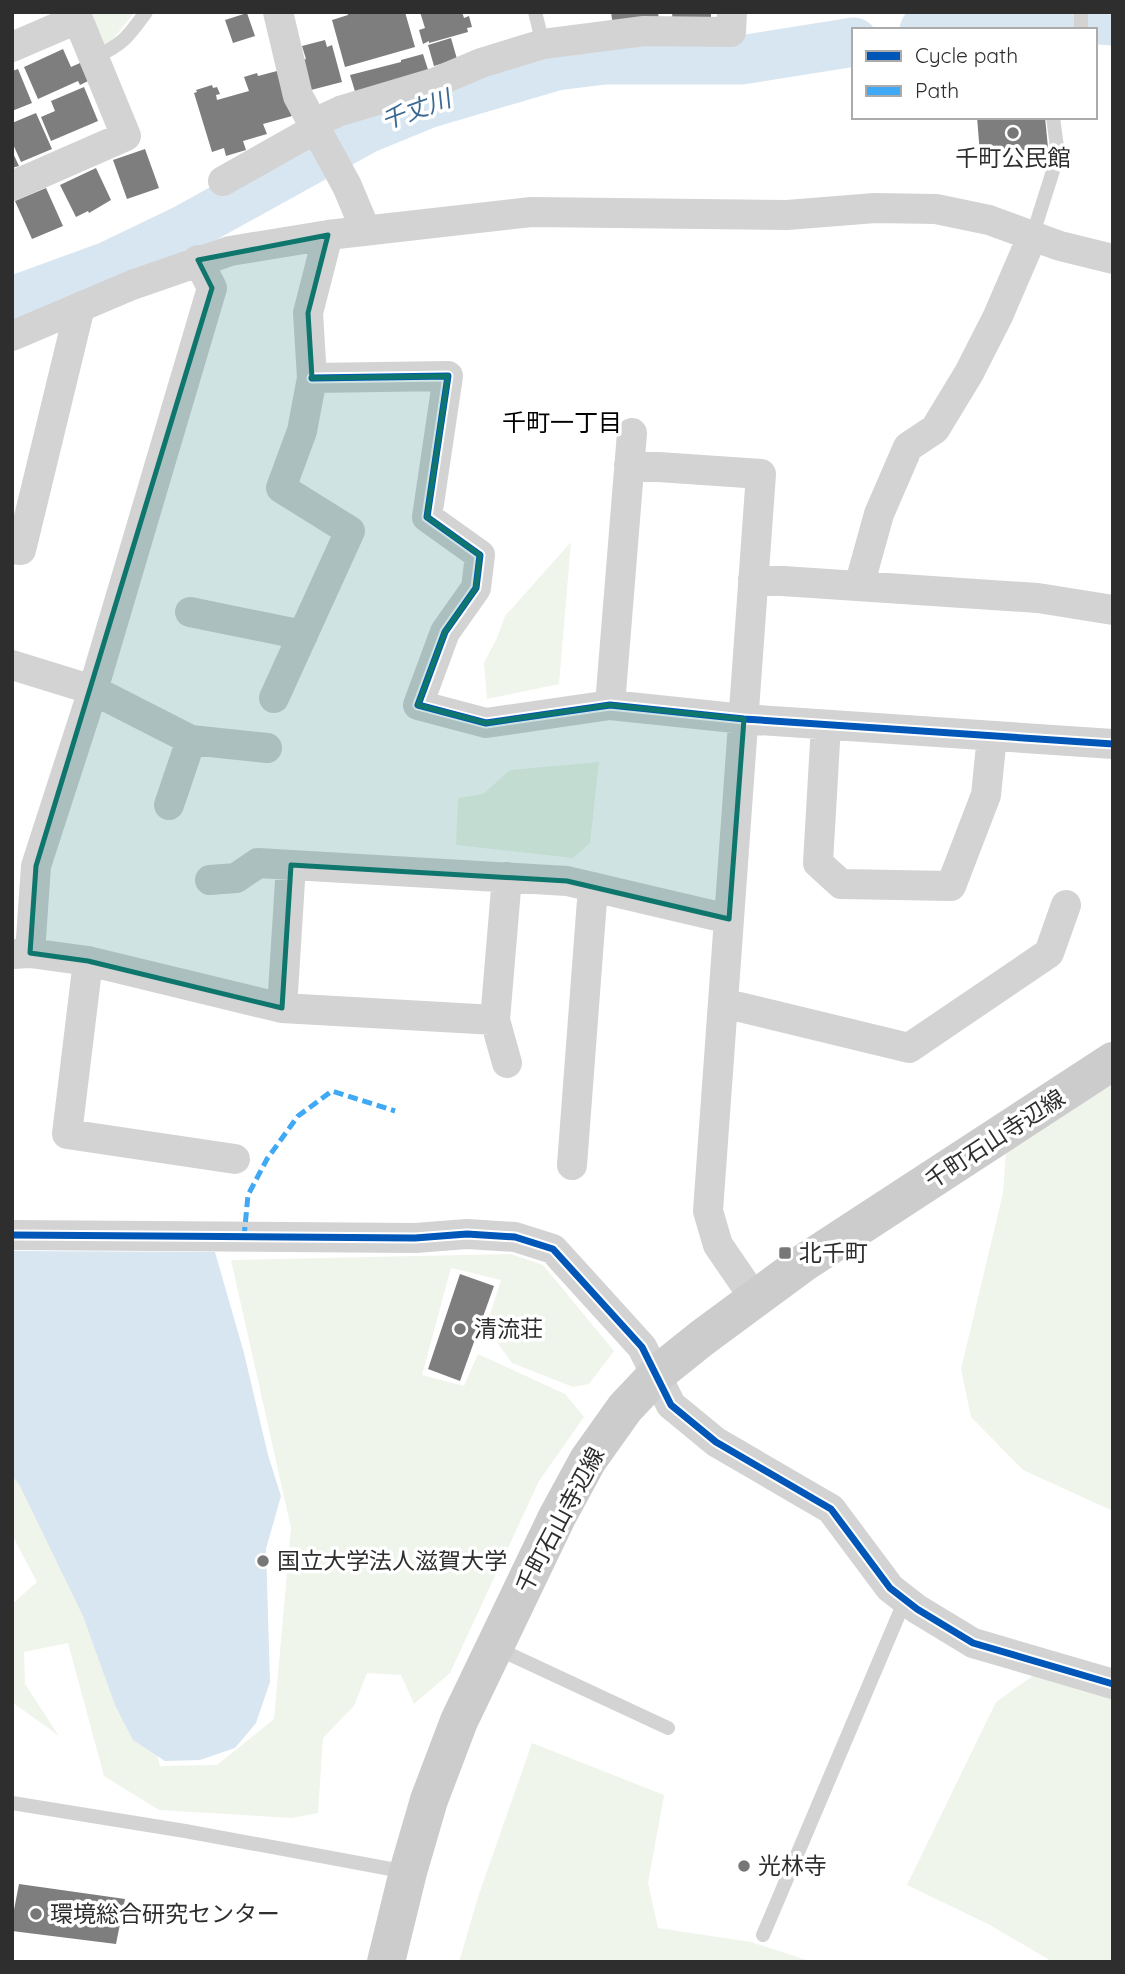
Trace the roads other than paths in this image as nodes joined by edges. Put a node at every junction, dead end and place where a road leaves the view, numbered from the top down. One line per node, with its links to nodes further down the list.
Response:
1 (146, 12): 8 (lane)
2 (278, 12): 10 (street)
3 (535, 12): 6 (lane)
4 (732, 12): 6 (street)
5 (76, 15): 7 (street); 8 (street)
6 (543, 44): 10 (street)
7 (12, 47)
8 (94, 58): 12 (street)
9 (1053, 119): 15 (lane)
10 (315, 126): 11 (street); 13 (street)
11 (223, 181)
12 (12, 186)
13 (366, 231): 14 (street); 15 (street)
14 (328, 235): 17 (street); 20 (street)
15 (1032, 237): 16 (street); 25 (street)
16 (1113, 259)
17 (198, 260): 18 (street); 30 (street)
18 (80, 307): 19 (street); 23 (street)
19 (12, 336)
20 (312, 377): 28 (street); 32 (street)
21 (632, 433): 22 (street)
22 (629, 465): 24 (street); 32 (street)
23 (12, 549)
24 (753, 579): 25 (street); 33 (street)
25 (859, 586): 26 (street)
26 (1113, 610)
27 (190, 612): 28 (street)
28 (303, 635): 31 (street)
29 (12, 665): 30 (street)
30 (93, 690): 36 (street); 46 (street)
31 (274, 698)
32 (610, 705): 33 (street)
33 (744, 719): 34 (street); 45 (street)
34 (826, 724): 35 (street); 35 (street)
35 (992, 736): 37 (street)
36 (191, 740): 38 (street); 39 (street)
37 (1113, 744)
38 (267, 748)
39 (169, 805)
40 (291, 865): 41 (street); 42 (street); 49 (street)
41 (507, 877): 43 (street); 50 (street)
42 (209, 880)
43 (593, 887): 45 (street); 54 (street)
44 (1066, 905): 48 (street)
45 (729, 919): 48 (street)
46 (21, 953): 47 (street)
47 (88, 961): 49 (street); 53 (street)
48 (723, 1003): 56 (street)
49 (282, 1008): 50 (street)
50 (495, 1020): 52 (street)
51 (1113, 1061): 56 (main road, 千町石山寺辺線)
52 (507, 1063)
53 (235, 1159)
54 (572, 1164)
55 (12, 1235): 57 (street)
56 (755, 1298): 57 (main road, 千町石山寺辺線)
57 (657, 1374): 58 (street); 59 (main road, 千町石山寺辺線)
58 (905, 1600): 60 (street); 64 (lane)
59 (494, 1647): 61 (lane); 63 (main road, 千町石山寺辺線)
60 (1113, 1684)
61 (668, 1728)
62 (12, 1804): 63 (lane)
63 (408, 1872): 65 (main road, 千町石山寺辺線)
64 (763, 1935)
65 (386, 1962)

